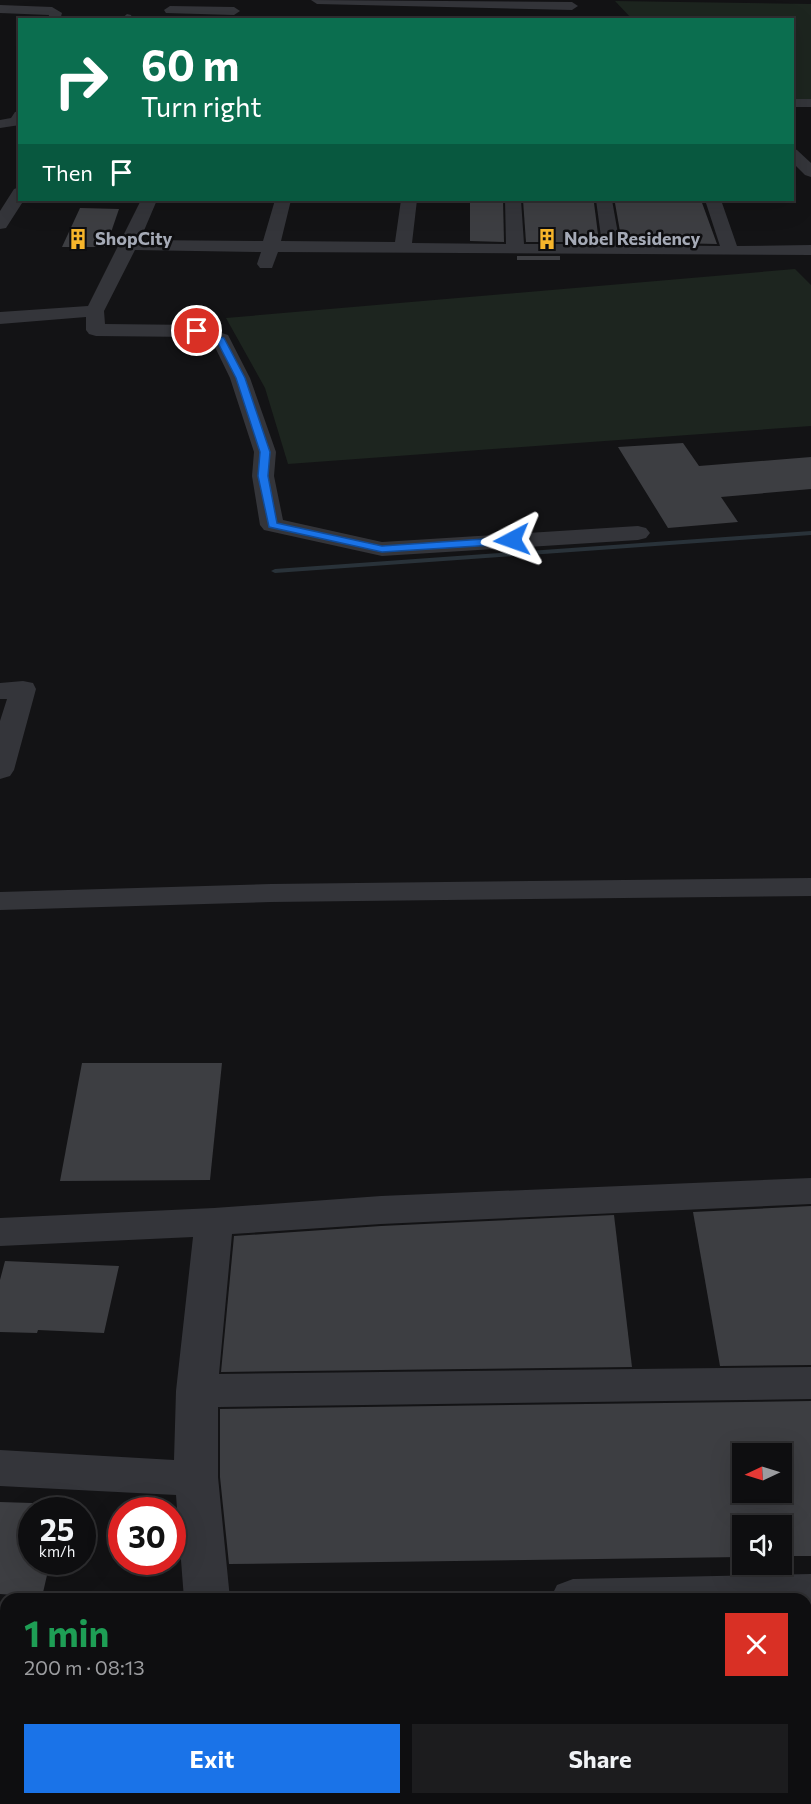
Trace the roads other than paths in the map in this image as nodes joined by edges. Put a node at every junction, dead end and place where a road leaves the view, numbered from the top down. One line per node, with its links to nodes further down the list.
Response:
1 (317, 0): 5 (street)
2 (430, 3): 4 (street); 5 (street); 10 (street)
3 (572, 3): 4 (street); 12 (street)
4 (507, 4): 11 (street)
5 (331, 5)
6 (0, 9): 9 (street)
7 (170, 10): 8 (street)
8 (235, 10)
9 (55, 18)
10 (429, 18)
11 (508, 18)
12 (574, 18)
13 (794, 103): 14 (street)
14 (811, 103)
15 (18, 118): 16 (street)
16 (0, 124)
17 (18, 195): 24 (street)
18 (149, 201): 25 (street)
19 (283, 201): 26 (street)
20 (409, 201): 27 (street)
21 (513, 201): 28 (street)
22 (604, 201): 29 (street)
23 (713, 201): 31 (street)
24 (0, 224)
25 (129, 245): 26 (street); 33 (street)
26 (271, 245): 27 (street); 32 (street)
27 (403, 247): 28 (street)
28 (515, 248): 29 (street)
29 (612, 250): 31 (street)
30 (811, 250): 31 (street)
31 (730, 251)
32 (266, 264)
33 (95, 311): 34 (street); 35 (street)
34 (0, 318)
35 (638, 533)
36 (11, 690): 37 (street)
37 (0, 770)
38 (811, 887): 39 (street)
39 (0, 901)
40 (811, 1191): 41 (street)
41 (214, 1222): 42 (street); 44 (street)
42 (0, 1232)
43 (811, 1383): 44 (street)
44 (197, 1391): 46 (street)
45 (0, 1468): 46 (street)
46 (196, 1477): 47 (street)
47 (206, 1593)

